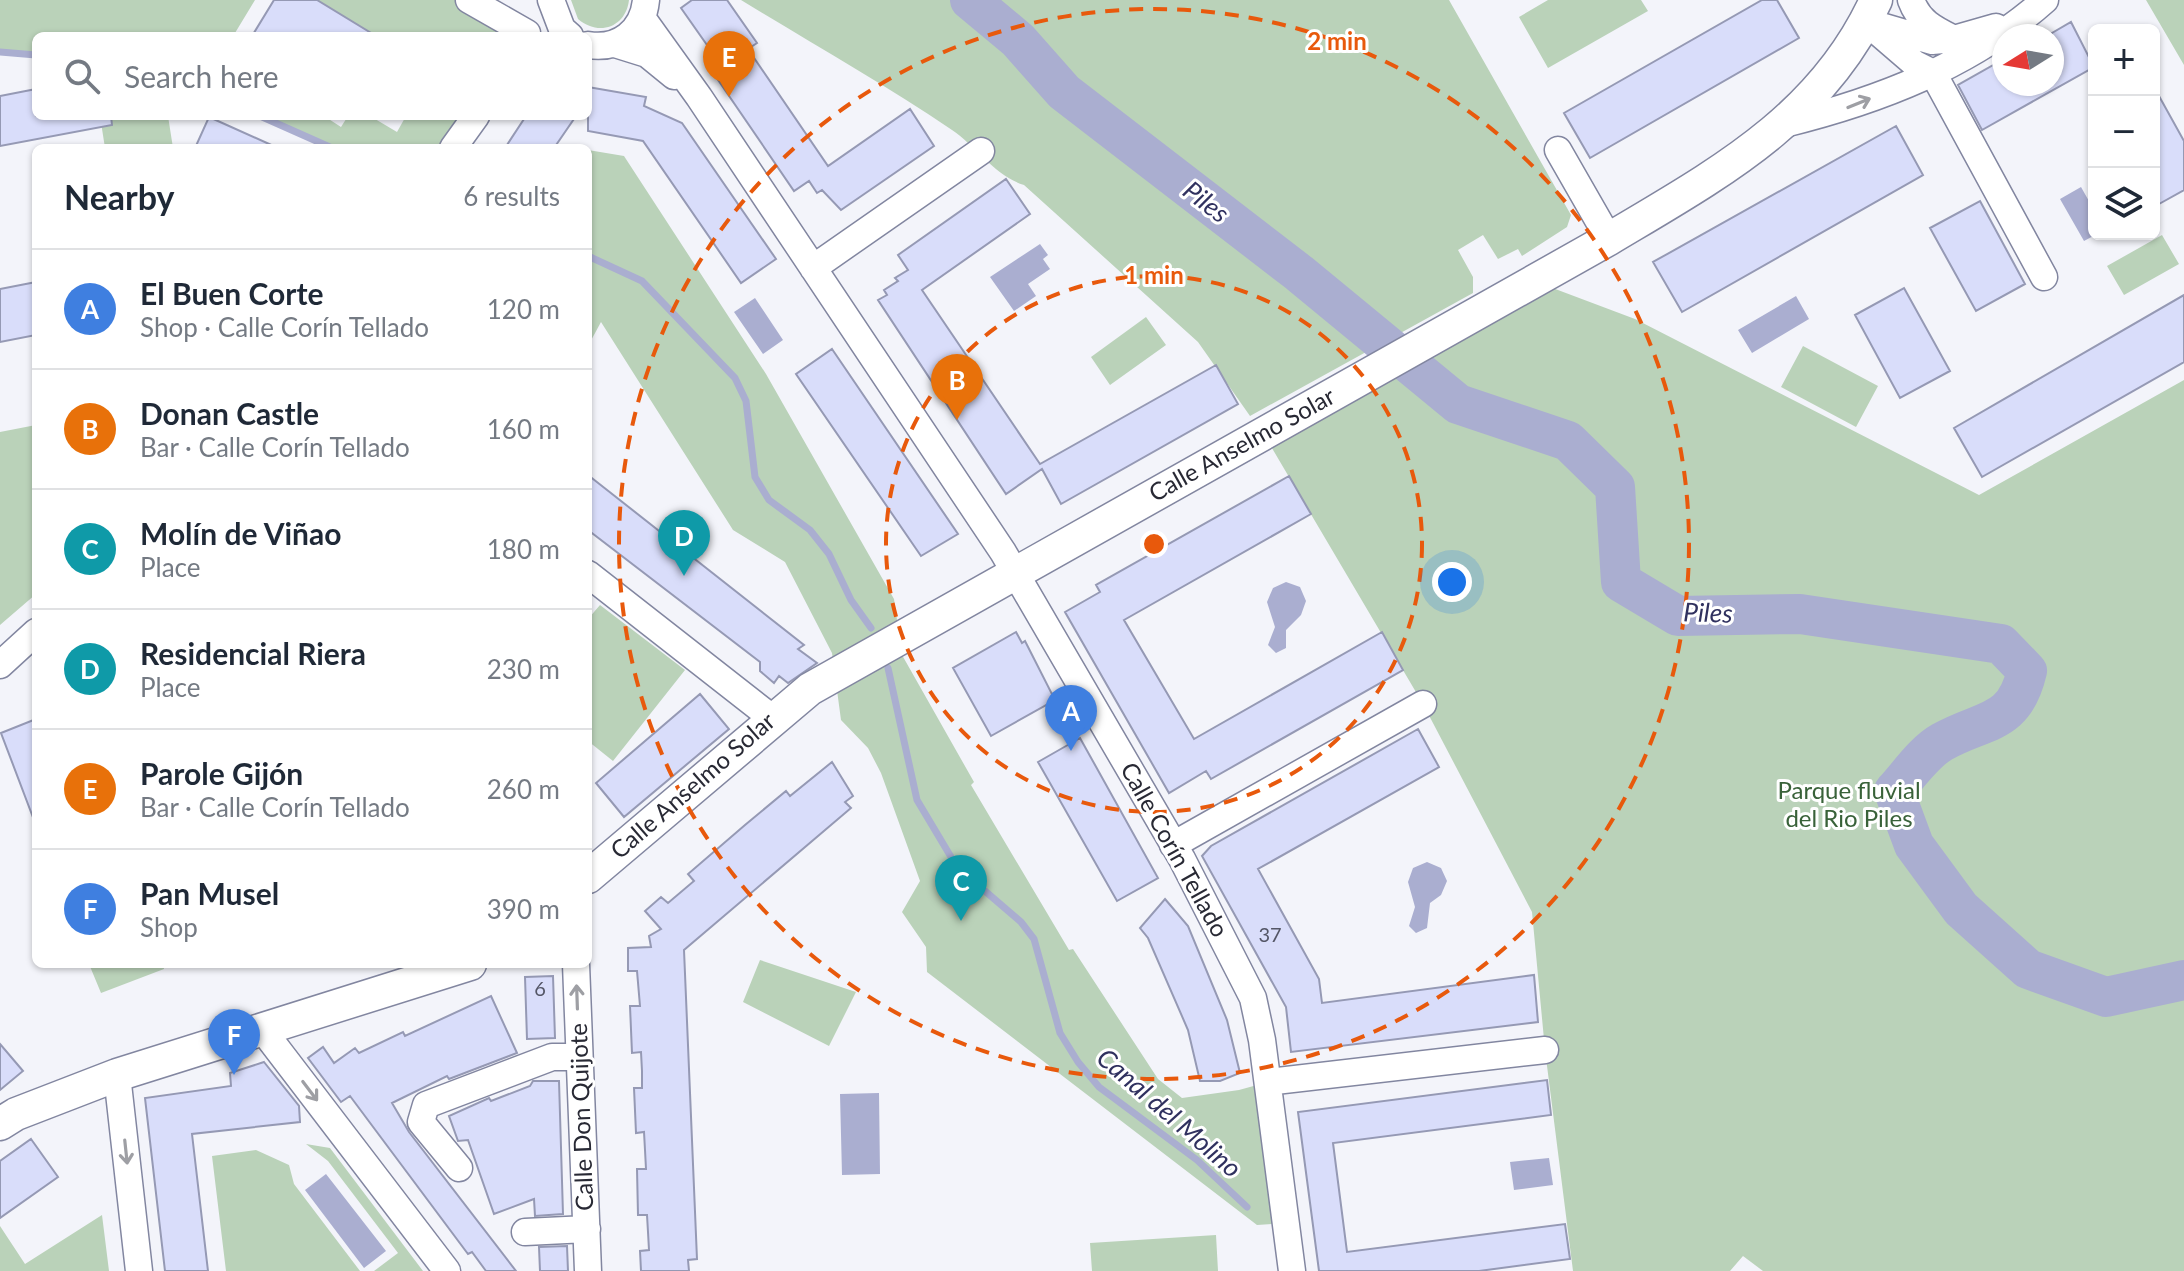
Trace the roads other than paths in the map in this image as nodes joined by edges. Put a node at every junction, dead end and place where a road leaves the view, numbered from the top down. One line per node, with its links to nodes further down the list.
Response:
1 (469, 0): 7 (street)
2 (548, 0): 8 (street); 9 (street)
3 (1911, 0): 10 (street)
4 (2037, 7): 10 (street); 13 (street)
5 (645, 9): 11 (street); 14 (street, Calle Corín Tellado)
6 (1872, 11): 10 (street); 13 (street); 16 (main road, Calle Anselmo Solar)
7 (523, 32)
8 (527, 32)
9 (565, 32)
10 (1954, 39)
11 (615, 44): 12 (street); 14 (street, Calle Corín Tellado)
12 (592, 45)
13 (1933, 73): 16 (street, one-way to 13); 22 (street)
14 (699, 97): 21 (street, Calle Corín Tellado)
15 (473, 120): 17 (street)
16 (1784, 124): 20 (main road, Calle Anselmo Solar)
17 (456, 144)
18 (1558, 150): 20 (street)
19 (981, 151): 21 (street)
20 (1609, 239): 23 (main road, Calle Anselmo Solar)
21 (813, 268): 23 (street, Calle Corín Tellado)
22 (2044, 277)
23 (1015, 572): 28 (main road, Calle Anselmo Solar); 29 (street, Calle Corín Tellado)
24 (592, 577): 28 (street)
25 (32, 636): 26 (street)
26 (0, 665)
27 (1423, 704): 29 (street)
28 (772, 718): 30 (main road, Calle Anselmo Solar)
29 (1173, 845): 38 (street, Calle Corín Tellado)
30 (592, 874)
31 (443, 968): 33 (main road)
32 (576, 968): 36 (street, Calle Don Quijote, one-way to 32)
33 (403, 974): 34 (main road)
34 (262, 1029): 37 (main road); 44 (street, one-way to 44)
35 (1545, 1050): 38 (street)
36 (579, 1057): 40 (street); 41 (street, Calle Don Quijote)
37 (117, 1075): 39 (main road); 43 (street, one-way to 43)
38 (1268, 1082): 46 (street, Calle Corín Tellado)
39 (0, 1124)
40 (459, 1168)
41 (587, 1229): 42 (street); 45 (street, Calle Don Quijote)
42 (525, 1232)
43 (139, 1271)
44 (447, 1271)
45 (588, 1271)
46 (1292, 1271)

